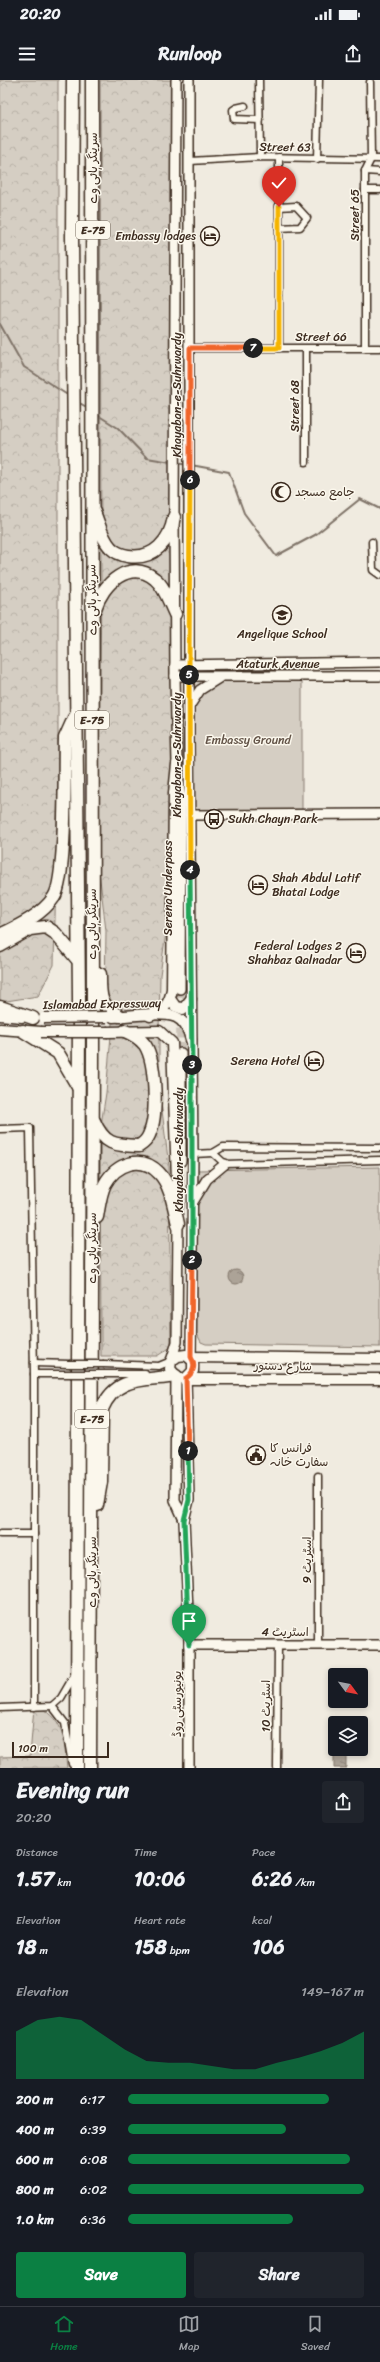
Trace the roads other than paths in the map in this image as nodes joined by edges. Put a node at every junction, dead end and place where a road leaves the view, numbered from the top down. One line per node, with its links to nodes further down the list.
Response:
1 (92, 80): 8 (highway, سرینگر ہائی وے / E-75)
2 (176, 80): 30 (main road, Khayaban-e-Suhrwardy)
3 (189, 80): 16 (main road, Khayaban-e-Suhrwardy)
4 (259, 80): 10 (street)
5 (319, 80): 13 (street)
6 (370, 82): 14 (street, Street 65)
7 (73, 85): 8 (highway); 29 (highway, سرینگر ہائی وے / E-75)
8 (93, 103): 28 (highway, سرینگر ہائی وے / E-75)
9 (245, 106): 10 (street)
10 (260, 120): 11 (street)
11 (260, 157): 12 (street, Street 63); 16 (street, Street 63)
12 (279, 157): 13 (street, Street 63); 21 (street)
13 (317, 159): 14 (street, Street 63)
14 (371, 159): 15 (street, Street 63); 17 (street, Street 65)
15 (380, 159)
16 (190, 161): 23 (main road, Khayaban-e-Suhrwardy)
17 (365, 171): 18 (street); 19 (street, Street 65)
18 (380, 172)
19 (365, 190): 20 (street); 25 (street, Street 65)
20 (380, 190)
21 (279, 207): 22 (street); 22 (street)
22 (279, 228): 24 (street)
23 (190, 348): 24 (street, Street 66); 31 (main road, Khayaban-e-Suhrwardy)
24 (279, 348): 27 (street, Street 66)
25 (365, 348): 26 (street, Street 66); 27 (street, Street 66)
26 (380, 348)
27 (306, 349): 32 (street, Street 68)
28 (92, 352): 29 (highway); 33 (highway, سرینگر ہائی وے / E-75)
29 (74, 365): 47 (highway, سرینگر ہائی وے / E-75)
30 (176, 427): 31 (main road); 34 (main road, Khayaban-e-Suhrwardy)
31 (189, 432): 41 (main road, Khayaban-e-Suhrwardy)
32 (306, 462)
33 (91, 506): 34 (highway); 38 (highway, سرینگر ہائی وے / E-75)
34 (174, 517): 37 (main road, Khayaban-e-Suhrwardy)
35 (372, 542): 36 (street)
36 (380, 575)
37 (175, 614): 38 (highway); 40 (main road, Khayaban-e-Suhrwardy)
38 (93, 617): 51 (highway, سرینگر ہائی وے / E-75)
39 (380, 662): 41 (main road, Ataturk Avenue)
40 (175, 665): 41 (main road, Ataturk Avenue); 42 (main road, Khayaban-e-Suhrwardy)
41 (189, 665): 43 (main road, Khayaban-e-Suhrwardy)
42 (175, 676): 43 (main road, Ataturk Avenue); 48 (main road, Khayaban-e-Suhrwardy)
43 (189, 676): 44 (main road, Ataturk Avenue); 46 (main road, Khayaban-e-Suhrwardy)
44 (222, 676): 45 (main road, Ataturk Avenue); 46 (main road)
45 (380, 676)
46 (190, 705): 50 (main road, Khayaban-e-Suhrwardy)
47 (76, 714): 52 (highway); 54 (highway, سرینگر ہائی وے / E-75)
48 (177, 764): 55 (main road, Serena Underpass); 56 (main road)
49 (380, 814): 50 (main road)
50 (190, 815): 57 (main road, Khayaban-e-Suhrwardy)
51 (92, 884): 60 (highway); 68 (highway, سرینگر ہائی وے / E-75)
52 (0, 935)
53 (0, 946): 54 (highway)
54 (77, 959): 67 (highway, سرینگر ہائی وے / E-75)
55 (180, 989)
56 (170, 999): 57 (main road); 61 (main road)
57 (191, 999): 66 (main road, Khayaban-e-Suhrwardy)
58 (0, 1007): 62 (highway)
59 (0, 1015): 62 (main road, Islamabad Expressway)
60 (120, 1016): 61 (main road, Islamabad Expressway); 62 (main road, Islamabad Expressway, bridge)
61 (150, 1016): 66 (main road, Islamabad Expressway)
62 (39, 1018)
63 (0, 1029): 64 (main road)
64 (23, 1031): 65 (main road, bridge); 67 (highway)
65 (124, 1031): 68 (highway); 76 (main road, Khayaban-e-Suhrwardy)
66 (191, 1040): 72 (main road, Khayaban-e-Suhrwardy)
67 (79, 1090): 97 (highway, سرینگر ہائی وے / E-75)
68 (93, 1118): 78 (highway, سرینگر ہائی وے / E-75)
69 (0, 1129): 84 (street)
70 (380, 1148): 71 (street)
71 (214, 1153): 72 (street); 74 (street)
72 (193, 1154): 75 (main road, Khayaban-e-Suhrwardy)
73 (380, 1160): 74 (street)
74 (225, 1164): 75 (main road)
75 (192, 1204): 79 (main road, Khayaban-e-Suhrwardy)
76 (178, 1212): 77 (main road, Khayaban-e-Suhrwardy)
77 (178, 1224): 78 (highway); 80 (main road, Khayaban-e-Suhrwardy)
78 (92, 1243): 90 (highway, سرینگر ہائی وے / E-75)
79 (191, 1322): 80 (main road); 81 (main road, Khayaban-e-Suhrwardy)
80 (178, 1323): 83 (main road, Khayaban-e-Suhrwardy)
81 (191, 1357): 82 (main road, شارع دستور); 83 (main road); 86 (main road)
82 (380, 1358)
83 (171, 1361): 84 (street, bridge); 86 (main road)
84 (34, 1363): 85 (street)
85 (34, 1374): 86 (street, شارع دستور, bridge); 92 (street)
86 (178, 1376): 87 (main road, شارع دستور); 89 (main road, یونیورسٹی روڈ); 89 (main road, یونیورسٹی روڈ); 90 (highway)
87 (380, 1379)
88 (318, 1476): 95 (street, اسٹریٹ 9)
89 (184, 1520): 94 (main road, یونیورسٹی روڈ)
90 (92, 1523): 103 (highway, سرینگر ہائی وے / E-75)
91 (0, 1534): 92 (street)
92 (34, 1534): 99 (street)
93 (278, 1644): 94 (main road, اسٹریٹ 4); 95 (main road, اسٹریٹ 4); 105 (street, اسٹریٹ 10)
94 (189, 1645): 104 (main road, یونیورسٹی روڈ)
95 (318, 1645): 96 (main road, اسٹریٹ 4)
96 (380, 1645)
97 (76, 1672): 98 (street); 102 (highway, سرینگر ہائی وے / E-75)
98 (52, 1706): 99 (street); 101 (street)
99 (34, 1707): 100 (street)
100 (0, 1708)
101 (72, 1768)
102 (77, 1768)
103 (90, 1768)
104 (189, 1768)
105 (277, 1768)

